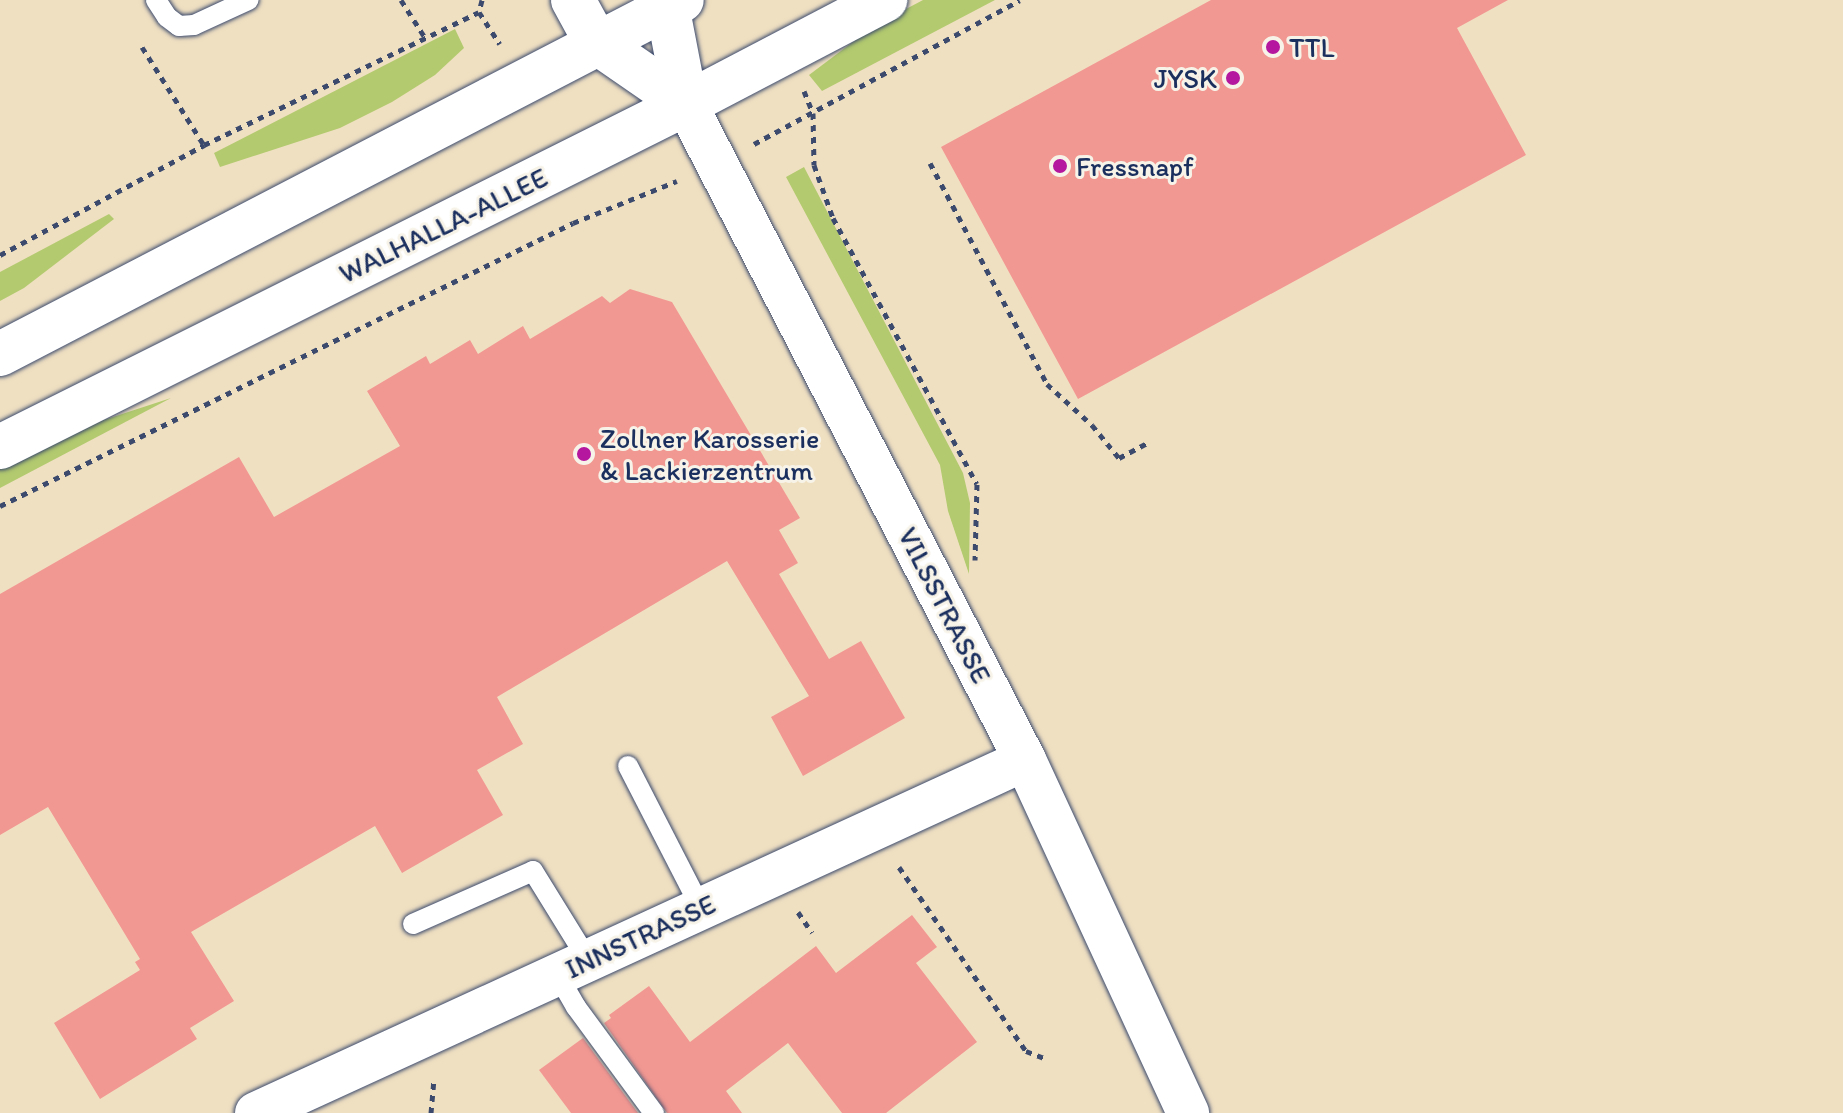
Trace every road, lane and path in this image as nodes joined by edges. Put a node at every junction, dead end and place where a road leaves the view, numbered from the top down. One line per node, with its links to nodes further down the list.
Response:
1 (156, 0): 2 (lane)
2 (248, 0)
3 (401, 0): 9 (path)
4 (482, 0): 9 (path)
5 (573, 0): 10 (main road, VILSSTRASSE)
6 (885, 0): 12 (main road, WALHALLA-ALLEE)
7 (1020, 0): 13 (path)
8 (672, 2): 10 (main road); 12 (main road, VILSSTRASSE)
9 (424, 36): 14 (path)
10 (596, 42): 12 (main road, VILSSTRASSE); 18 (main road)
11 (142, 47): 14 (path)
12 (686, 104): 15 (street, VILSSTRASSE); 20 (main road, WALHALLA-ALLEE)
13 (813, 113): 15 (path); 22 (path)
14 (204, 145): 17 (path)
15 (717, 163): 21 (path); 23 (street, VILSSTRASSE)
16 (930, 163): 19 (path)
17 (0, 255)
18 (0, 354)
19 (1149, 442)
20 (0, 447)
21 (0, 506)
22 (975, 562)
23 (1025, 760): 25 (street, INNSTRASSE); 32 (street, VILSSTRASSE)
24 (628, 766): 26 (lane)
25 (873, 830): 26 (street, INNSTRASSE); 29 (path)
26 (701, 908): 28 (street, INNSTRASSE)
27 (413, 924): 28 (lane)
28 (572, 967): 30 (street, INNSTRASSE); 31 (lane)
29 (1044, 1058)
30 (256, 1113)
31 (654, 1113)
32 (1188, 1113)

